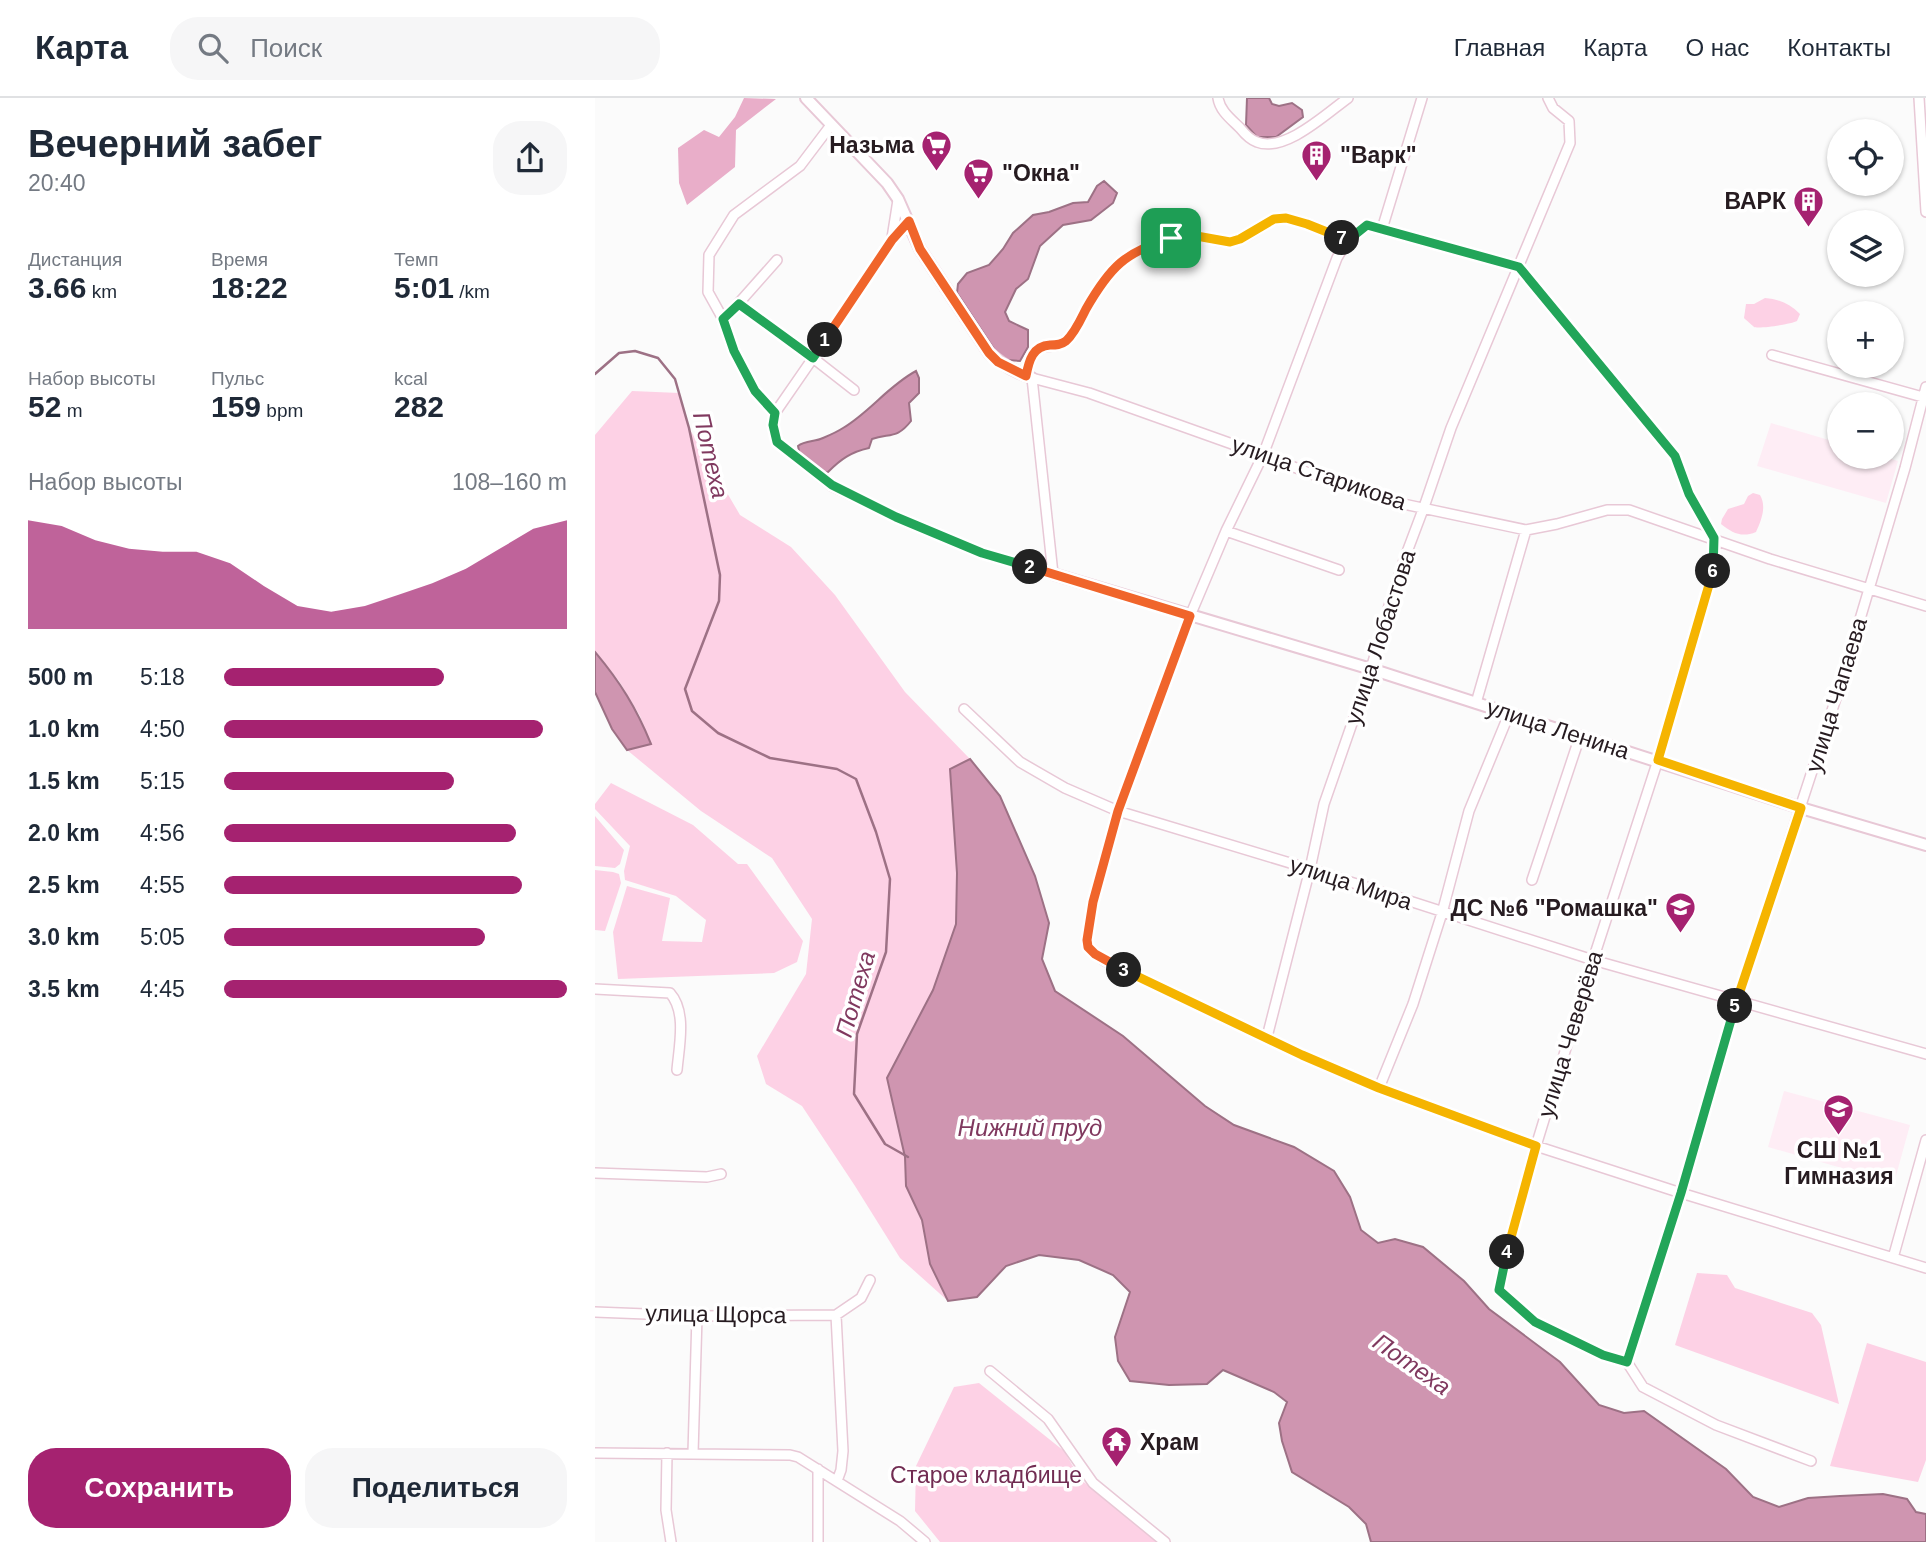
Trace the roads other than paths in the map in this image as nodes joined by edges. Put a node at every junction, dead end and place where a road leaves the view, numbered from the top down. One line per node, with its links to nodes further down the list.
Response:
1 (806, 98): 7 (street, улица Старикова)
2 (1218, 98): 3 (street)
3 (1348, 98)
4 (1422, 98): 11 (street)
5 (1548, 98): 15 (street, улица Лобастова)
6 (1919, 98): 9 (street)
7 (831, 125): 8 (street, улица Старикова); 17 (street)
8 (898, 199): 10 (street, улица Старикова); 12 (street)
9 (1926, 212)
10 (909, 221): 12 (street); 20 (street, улица Старикова)
11 (1382, 229): 13 (street); 15 (street)
12 (892, 240): 19 (street)
13 (1347, 241): 20 (street); 24 (street)
14 (777, 260): 16 (street)
15 (1519, 267): 25 (street, улица Лобастова); 28 (street)
16 (739, 304): 17 (street); 19 (street)
17 (723, 319): 23 (street)
18 (1772, 355): 22 (street)
19 (813, 358): 21 (street); 23 (street)
20 (1029, 377): 24 (street, улица Старикова); 30 (street)
21 (854, 390)
22 (1925, 394): 31 (street, улица Чапаева)
23 (775, 413): 30 (street)
24 (1263, 455): 25 (street, улица Старикова); 27 (street)
25 (1424, 507): 26 (street, улица Старикова); 34 (street, улица Лобастова)
26 (1526, 530): 28 (street, улица Старикова); 35 (street)
27 (1226, 531): 29 (street); 33 (street)
28 (1714, 538): 31 (street, улица Старикова); 39 (street, улица Чеверёва)
29 (1339, 570)
30 (1053, 574): 33 (street, улица Ленина)
31 (1869, 590): 32 (street, улица Старикова); 40 (street, улица Чапаева)
32 (1926, 606)
33 (1190, 616): 34 (street, улица Ленина); 41 (street)
34 (1371, 669): 35 (street, улица Ленина); 43 (street, улица Лобастова)
35 (1476, 703): 37 (street, улица Ленина)
36 (964, 709): 41 (street, улица Мира)
37 (1509, 713): 38 (street, улица Ленина); 45 (street)
38 (1580, 736): 39 (street, улица Ленина); 44 (street)
39 (1658, 760): 40 (street, улица Ленина); 46 (street, улица Чеверёва)
40 (1801, 808): 42 (street, улица Ленина); 48 (street, улица Чапаева)
41 (1118, 811): 43 (street, улица Мира); 49 (street)
42 (1926, 845)
43 (1310, 869): 45 (street, улица Мира); 49 (street, улица Лобастова)
44 (1532, 880)
45 (1442, 913): 46 (street, улица Мира); 52 (street)
46 (1593, 960): 48 (street, улица Мира); 54 (street, улица Чеверёва)
47 (595, 989): 51 (street)
48 (1737, 1000): 50 (street, улица Мира); 57 (street, улица Чапаева)
49 (1267, 1037): 52 (street)
50 (1926, 1054)
51 (677, 1070)
52 (1379, 1088): 54 (street)
53 (1926, 1140): 58 (street)
54 (1536, 1146): 57 (street); 64 (street, улица Чеверёва)
55 (595, 1173): 56 (street)
56 (721, 1174)
57 (1681, 1193): 58 (street); 64 (street, улица Чапаева)
58 (1893, 1258): 59 (street)
59 (1926, 1268)
60 (870, 1280): 62 (street)
61 (595, 1312): 63 (street, улица Щорса)
62 (836, 1315): 63 (street, улица Щорса); 71 (street)
63 (697, 1316): 68 (street)
64 (1627, 1362): 69 (street)
65 (990, 1371): 75 (street)
66 (595, 1453): 67 (street)
67 (667, 1453): 68 (street); 72 (street)
68 (693, 1453): 70 (street)
69 (1811, 1461)
70 (818, 1469): 71 (street); 73 (street)
71 (837, 1481): 74 (street)
72 (671, 1542)
73 (818, 1542)
74 (925, 1542)
75 (1165, 1542)

